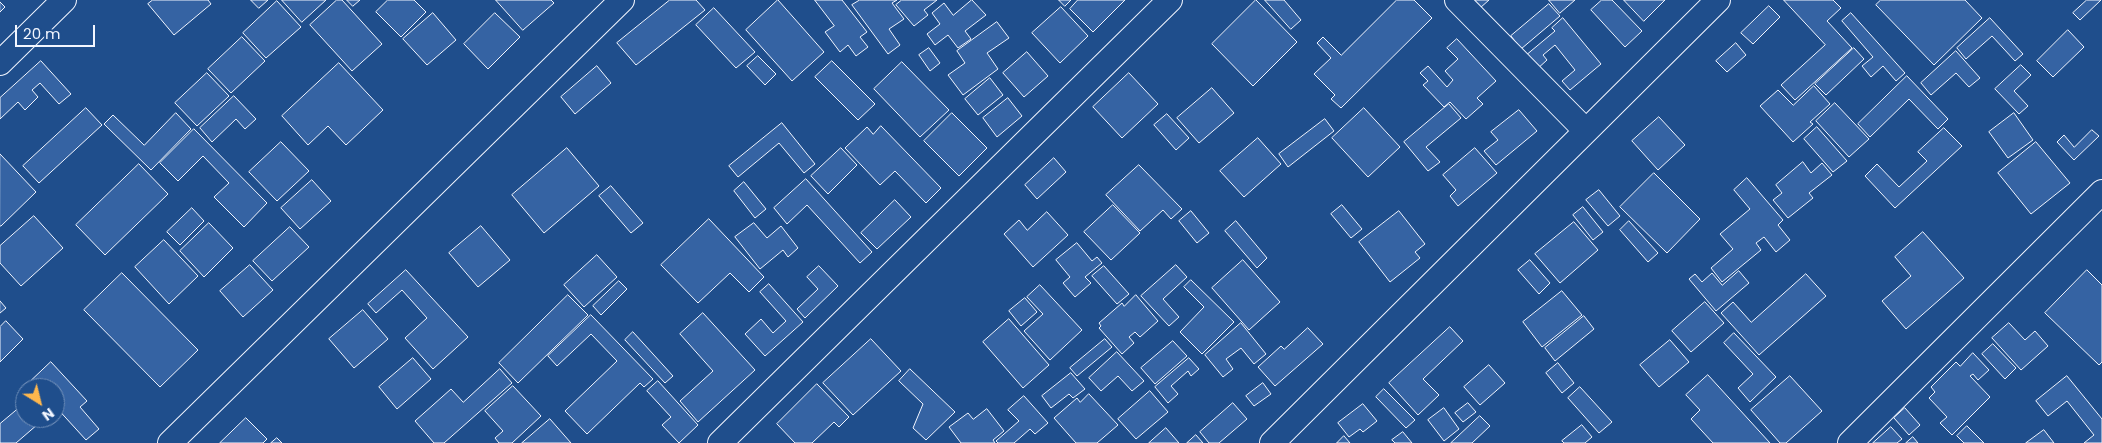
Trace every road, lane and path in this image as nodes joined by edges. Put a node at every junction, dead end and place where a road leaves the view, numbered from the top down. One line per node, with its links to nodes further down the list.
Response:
1 (64, 0): 6 (street)
2 (622, 0): 9 (street)
3 (1170, 0): 10 (street)
4 (1456, 0): 7 (street)
5 (1718, 0): 7 (street)
6 (0, 63)
7 (1586, 131): 11 (street)
8 (2102, 192): 12 (street)
9 (170, 443)
10 (720, 443)
11 (1272, 443)
12 (1850, 443)

